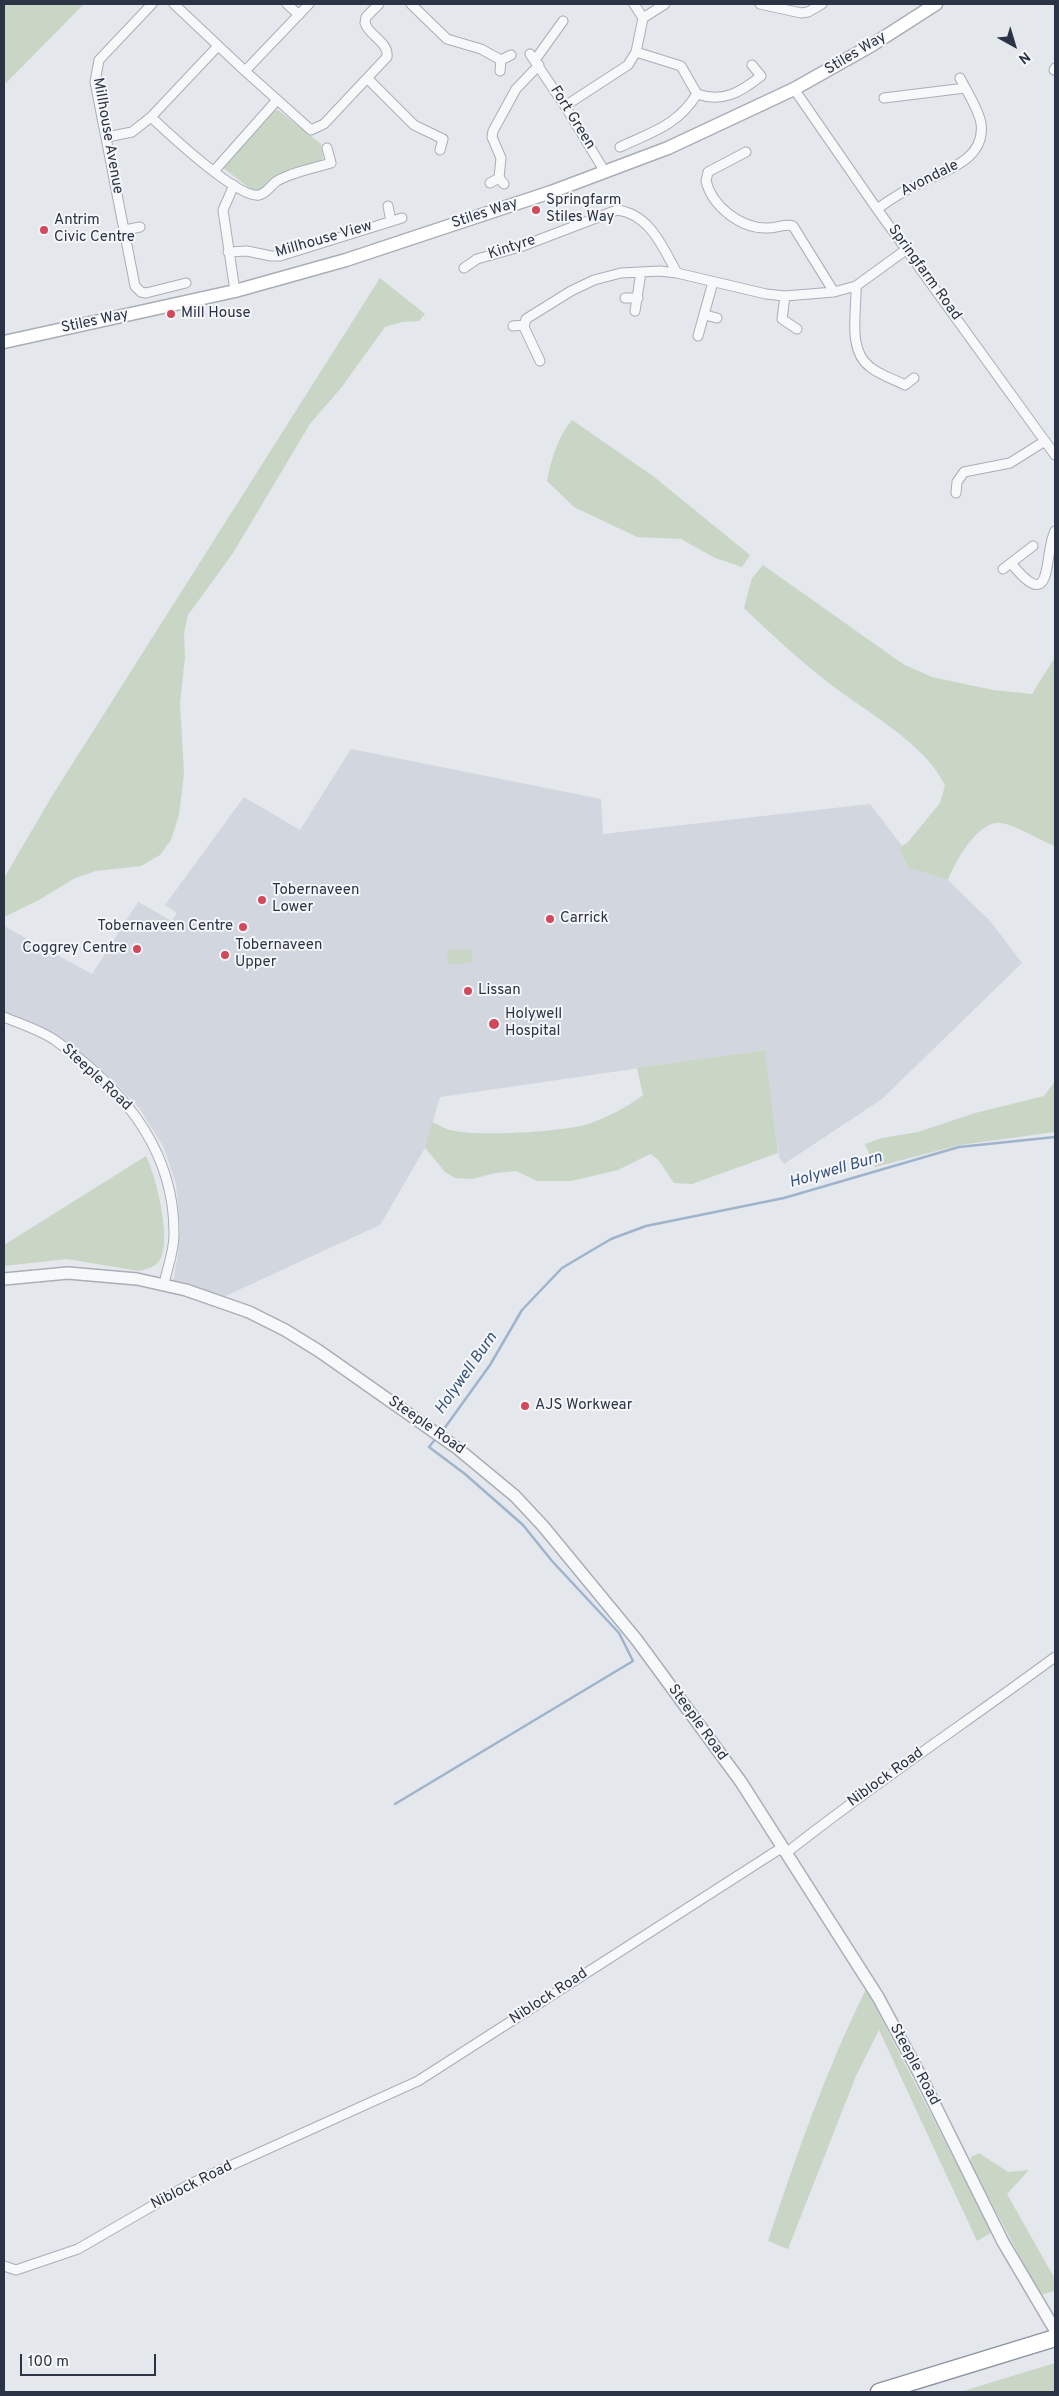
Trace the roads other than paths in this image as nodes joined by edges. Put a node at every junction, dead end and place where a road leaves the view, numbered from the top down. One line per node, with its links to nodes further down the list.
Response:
1 (152, 4): 32 (street, Millhouse Avenue)
2 (174, 4): 15 (street)
3 (287, 4): 12 (street)
4 (309, 4): 12 (street)
5 (379, 4): 24 (street)
6 (411, 4): 18 (street)
7 (634, 4): 13 (street)
8 (665, 4): 13 (street)
9 (760, 4): 10 (street)
10 (822, 4)
11 (936, 4): 26 (main road, Stiles Way)
12 (299, 15): 21 (street)
13 (643, 18): 16 (street)
14 (563, 21): 19 (street)
15 (218, 46): 21 (street); 31 (street)
16 (636, 52): 27 (street); 30 (street)
17 (511, 55): 18 (street)
18 (501, 60): 22 (street)
19 (535, 60): 30 (street, Fort Green); 39 (street)
20 (752, 65): 27 (street)
21 (246, 71): 29 (street)
22 (500, 71)
23 (960, 78): 25 (street, Avondale)
24 (368, 79): 29 (street); 35 (street)
25 (965, 88): 28 (street); 42 (street, Avondale)
26 (794, 89): 38 (main road, Stiles Way); 42 (street, Springfarm Road)
27 (697, 94): 33 (street)
28 (884, 98)
29 (277, 100): 37 (street)
30 (565, 106): 38 (street, Fort Green)
31 (151, 117): 32 (street); 37 (street)
32 (107, 137): 46 (street, Millhouse Avenue)
33 (620, 146)
34 (327, 148): 40 (street)
35 (440, 150)
36 (746, 152): 56 (street)
37 (214, 170): 40 (street)
38 (605, 172): 55 (main road, Stiles Way)
39 (490, 183)
40 (234, 185): 48 (street)
41 (388, 206): 44 (street, Millhouse View)
42 (878, 209): 47 (street, Springfarm Road)
43 (402, 218): 44 (street, Millhouse View)
44 (391, 221): 48 (street, Millhouse View)
45 (140, 227): 46 (street)
46 (125, 230): 53 (street, Millhouse Avenue)
47 (907, 249): 54 (street); 72 (street, Springfarm Road)
48 (228, 252): 55 (street)
49 (464, 268): 51 (street, Kintyre)
50 (641, 272): 51 (street); 59 (street); 64 (street)
51 (677, 273): 52 (street)
52 (713, 282): 57 (street); 61 (street)
53 (186, 283)
54 (856, 286): 56 (street); 71 (street)
55 (235, 291): 67 (main road, Stiles Way)
56 (834, 292): 57 (street)
57 (786, 296): 65 (street)
58 (626, 298): 59 (street)
59 (638, 298): 60 (street)
60 (636, 311)
61 (705, 315): 62 (street); 66 (street)
62 (717, 318)
63 (513, 326): 64 (street)
64 (524, 326): 69 (street)
65 (798, 329)
66 (698, 336)
67 (4, 342)
68 (543, 342): 69 (street)
69 (533, 347): 70 (street)
70 (540, 360)
71 (914, 378)
72 (1045, 441): 73 (street, Springfarm Road); 74 (street)
73 (1055, 455)
74 (956, 493)
75 (1055, 531): 76 (street)
76 (1033, 546)
77 (4, 1017): 79 (street, Steeple Road)
78 (4, 1280): 79 (street, Steeple Road)
79 (164, 1284): 81 (street, Steeple Road)
80 (1055, 1657): 81 (street, Niblock Road)
81 (784, 1850): 82 (street, Niblock Road); 83 (street, Steeple Road)
82 (4, 2266)
83 (1055, 2330)
84 (1055, 2338): 85 (highway)
85 (879, 2392)

